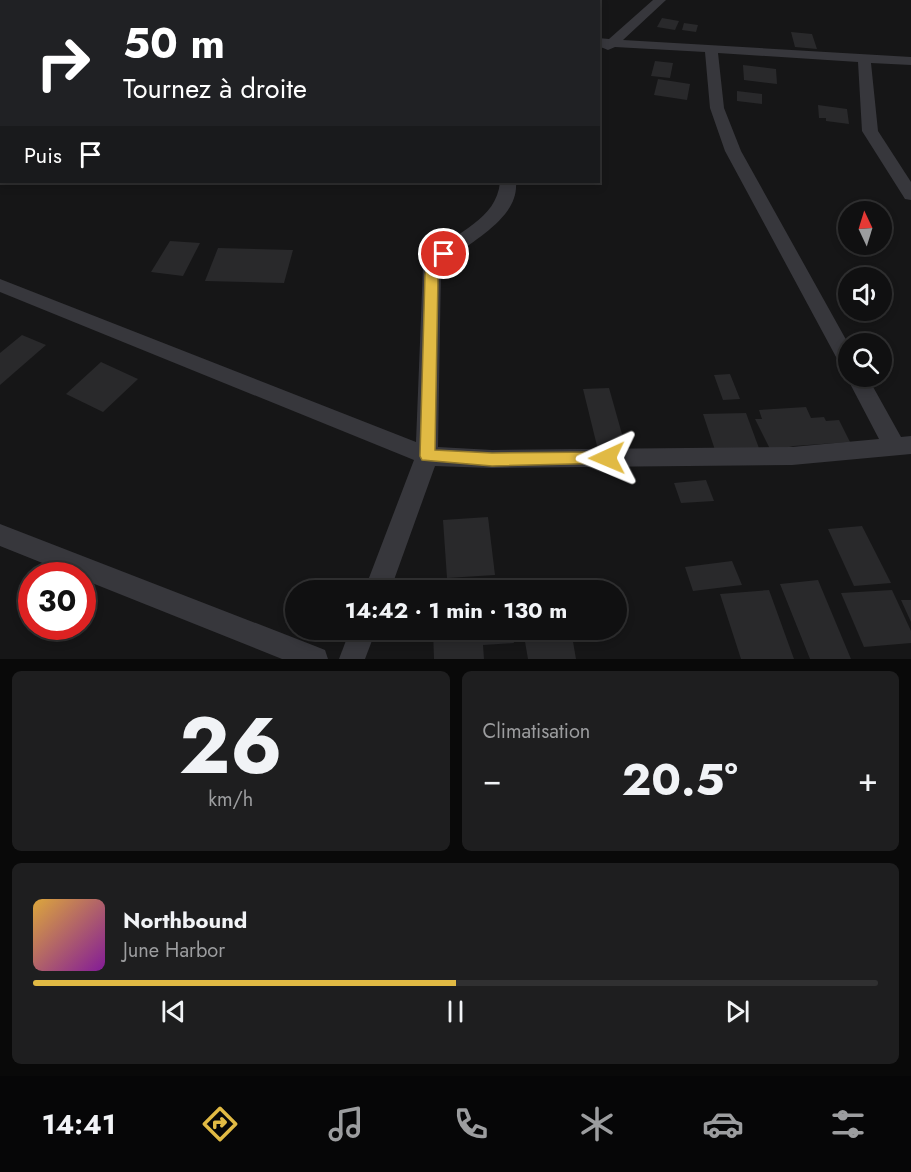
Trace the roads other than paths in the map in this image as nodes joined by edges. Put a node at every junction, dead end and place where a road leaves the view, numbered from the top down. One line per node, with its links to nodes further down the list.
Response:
1 (660, 0): 3 (street)
2 (600, 42): 3 (street)
3 (613, 42): 4 (street); 5 (street)
4 (711, 49): 6 (street); 11 (street)
5 (600, 53)
6 (864, 58): 7 (street); 9 (street)
7 (911, 61)
8 (508, 183): 14 (street)
9 (911, 195)
10 (0, 285): 14 (street)
11 (838, 343)
12 (863, 387): 13 (street)
13 (903, 445): 14 (street)
14 (428, 456): 16 (street)
15 (0, 535): 18 (street)
16 (381, 580)
17 (359, 640): 19 (street)
18 (315, 659)
19 (352, 659)

